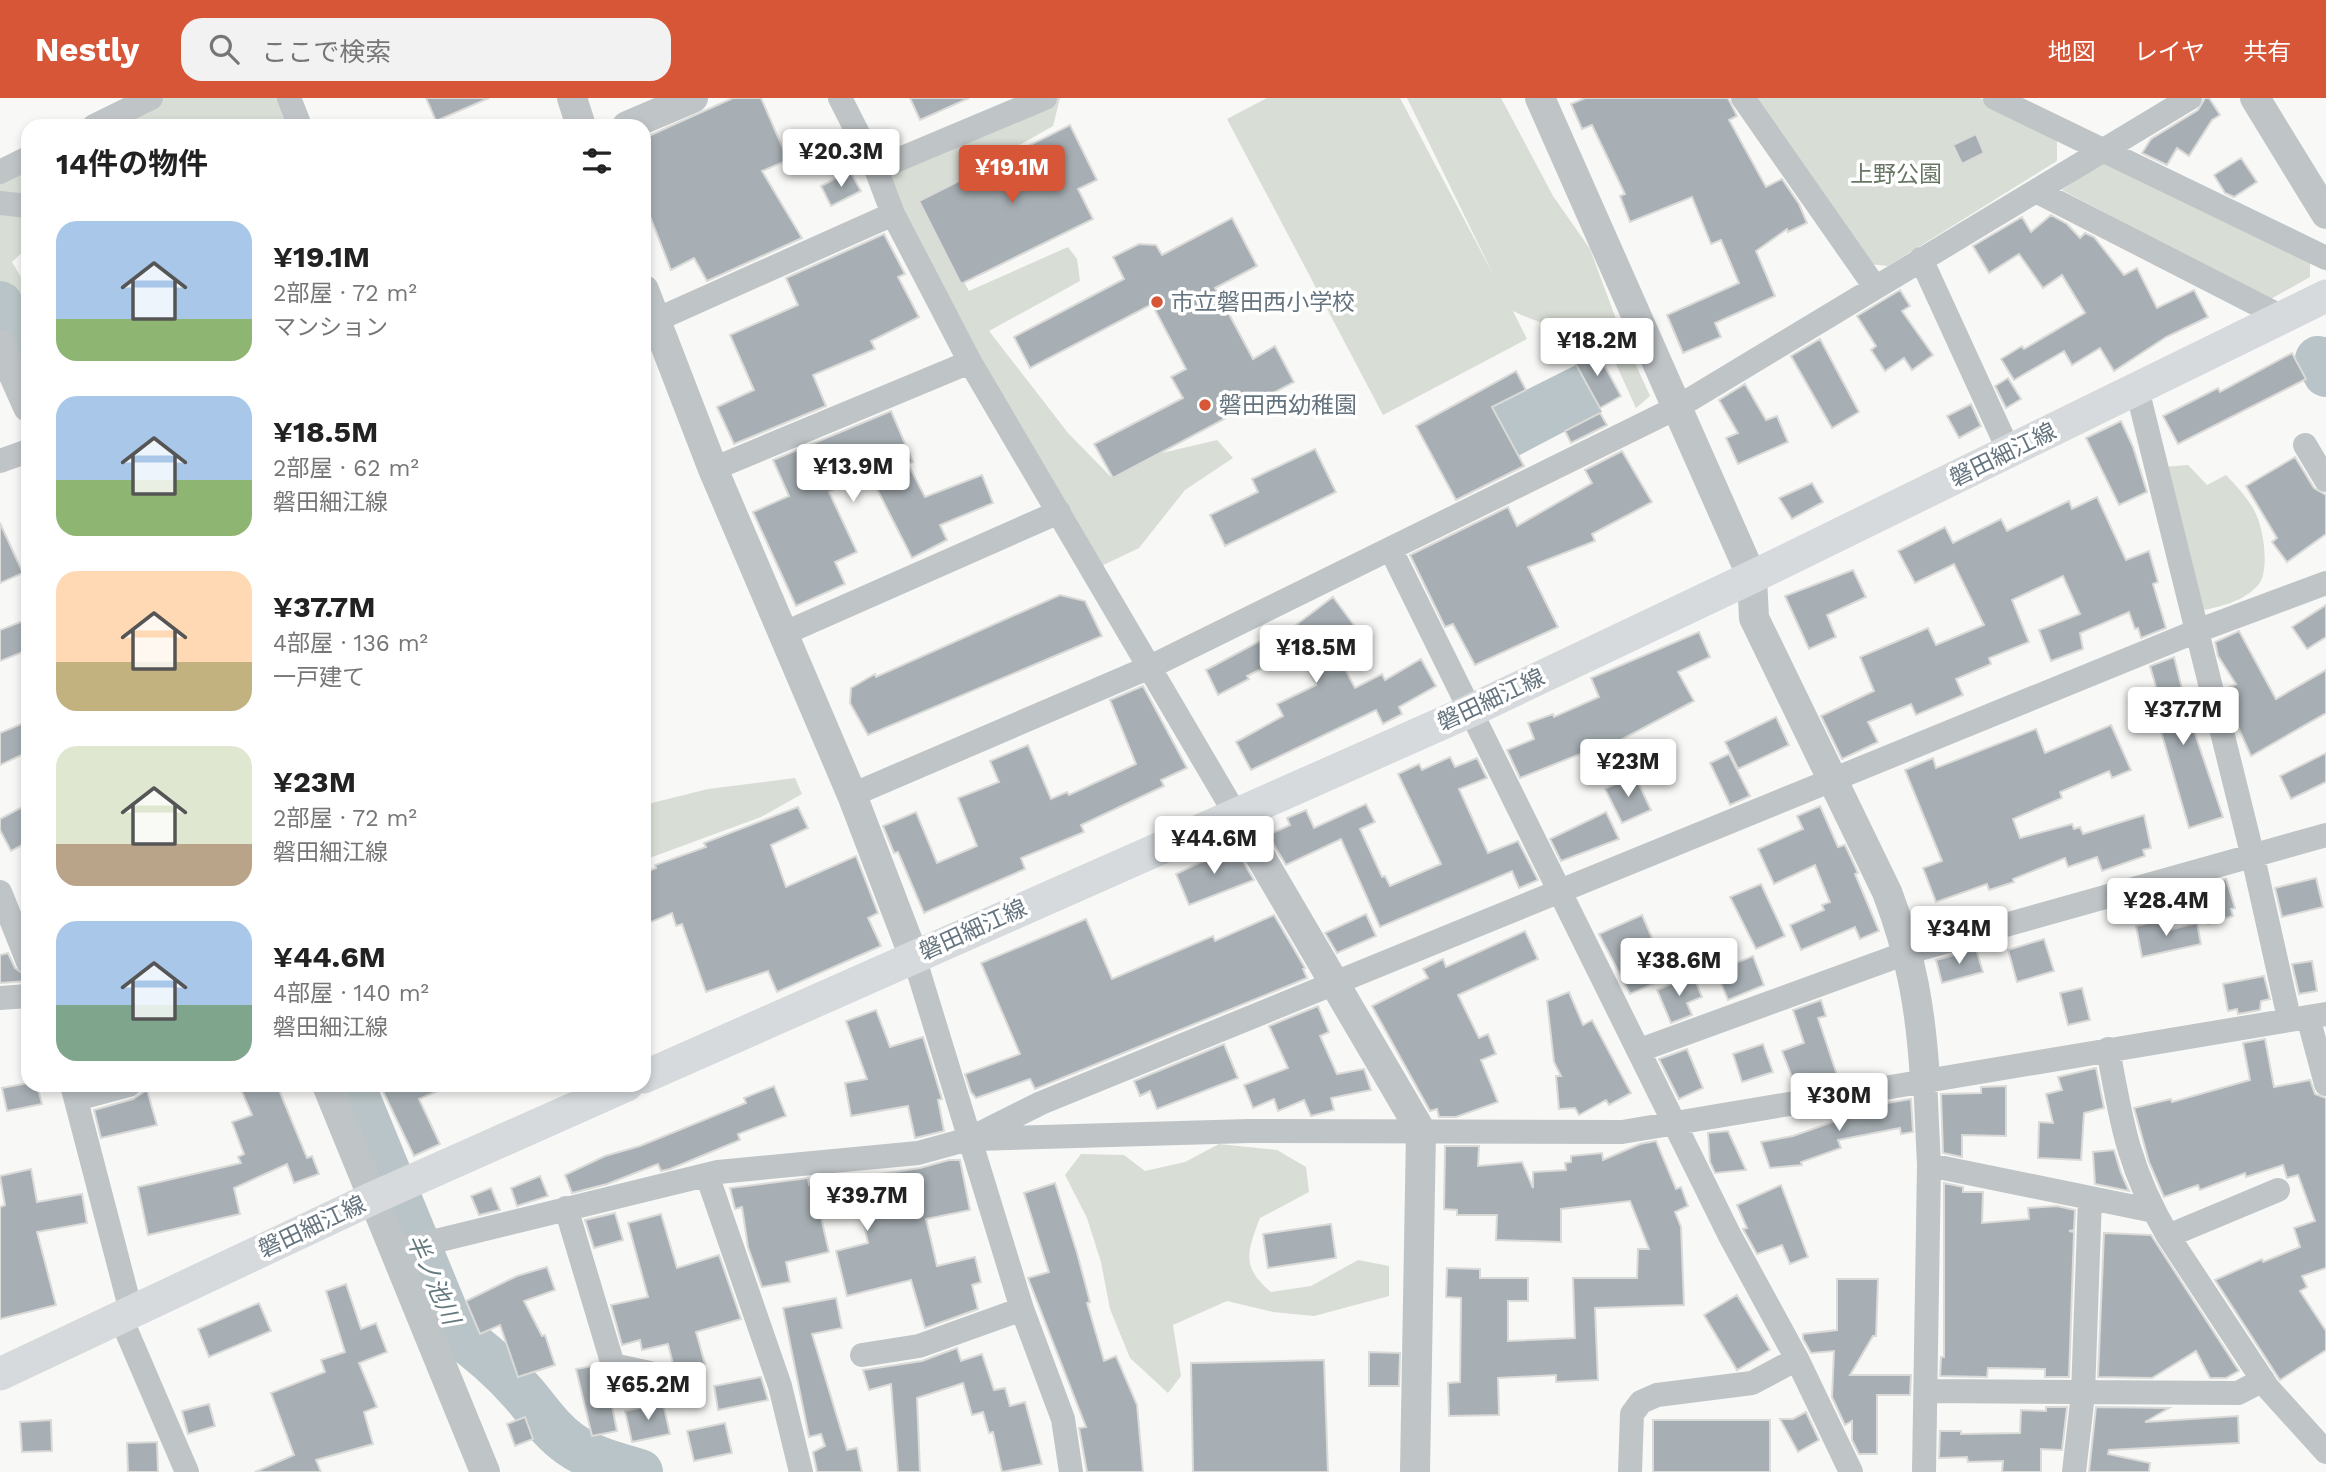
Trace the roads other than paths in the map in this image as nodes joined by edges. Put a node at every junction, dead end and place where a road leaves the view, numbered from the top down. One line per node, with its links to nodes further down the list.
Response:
1 (152, 98): 12 (street)
2 (289, 98): 13 (street)
3 (572, 98): 14 (street)
4 (693, 98): 15 (street)
5 (840, 98): 18 (street)
6 (1045, 98): 18 (street)
7 (1743, 98): 27 (street)
8 (1995, 98): 16 (street)
9 (2255, 98): 24 (street)
10 (1542, 99): 36 (street)
11 (2175, 102): 16 (street)
12 (108, 119)
13 (297, 119)
14 (580, 119)
15 (644, 119)
16 (2103, 151): 20 (street); 25 (street)
17 (21, 162): 19 (street)
18 (876, 169): 23 (street)
19 (0, 172)
20 (2036, 191): 26 (street); 30 (street)
21 (0, 203): 22 (street)
22 (21, 205)
23 (893, 214): 31 (street); 33 (street)
24 (2326, 214)
25 (2326, 258)
26 (1921, 259): 27 (street); 38 (street)
27 (1875, 287): 36 (street)
28 (2326, 296): 30 (main road, 磐田細江線)
29 (651, 308): 31 (street)
30 (2282, 317): 34 (main road, 磐田細江線)
31 (656, 320): 41 (street)
32 (0, 344): 35 (street)
33 (970, 362): 41 (street); 43 (street)
34 (2137, 389): 38 (main road, 磐田細江線); 47 (street)
35 (21, 391)
36 (1676, 408): 44 (street); 45 (street)
37 (2305, 445): 42 (street)
38 (2009, 452): 45 (main road, 磐田細江線)
39 (21, 454): 40 (street)
40 (0, 461)
41 (713, 469): 48 (street)
42 (2326, 480)
43 (1059, 512): 48 (street); 49 (street)
44 (1391, 550): 49 (street); 50 (street)
45 (1752, 577): 50 (main road, 磐田細江線); 51 (street)
46 (2326, 583): 47 (street)
47 (2197, 631): 51 (street); 55 (street)
48 (785, 633): 52 (street)
49 (1150, 667): 52 (street); 53 (street)
50 (1470, 710): 53 (main road, 磐田細江線); 57 (street)
51 (1834, 778): 57 (street); 59 (street)
52 (852, 795): 60 (street)
53 (1236, 815): 60 (main road, 磐田細江線); 61 (street)
54 (2326, 835): 55 (street)
55 (2253, 857): 59 (street); 64 (street)
56 (0, 892): 58 (street)
57 (1562, 892): 61 (street); 66 (street)
58 (21, 944)
59 (1909, 952): 66 (street); 68 (street)
60 (914, 957): 67 (main road, 磐田細江線); 75 (street)
61 (1334, 984): 74 (street); 75 (street)
62 (21, 996): 63 (street)
63 (0, 998)
64 (2308, 1016): 65 (street); 69 (street)
65 (2108, 1049): 68 (street); 82 (street)
66 (1640, 1050): 73 (street)
67 (651, 1074)
68 (1925, 1080): 73 (street); 76 (street)
69 (2326, 1084)
70 (75, 1092): 86 (street)
71 (330, 1092): 79 (street)
72 (611, 1092): 79 (main road, 磐田細江線)
73 (1677, 1124): 74 (street); 88 (street)
74 (1422, 1131): 75 (street); 99 (street)
75 (969, 1139): 77 (street); 85 (street)
76 (1929, 1165): 80 (street); 92 (street)
77 (708, 1175): 81 (street); 97 (street)
78 (2278, 1190): 83 (street)
79 (373, 1198): 84 (street); 86 (main road, 磐田細江線)
80 (2090, 1198): 82 (street); 93 (street)
81 (566, 1208): 84 (street); 90 (street)
82 (2154, 1211): 83 (street)
83 (2168, 1236): 91 (street)
84 (395, 1251): 96 (street)
85 (1022, 1309): 87 (street); 98 (street)
86 (126, 1313): 89 (main road, 磐田細江線); 95 (street)
87 (862, 1355)
88 (1797, 1359): 100 (street); 101 (street)
89 (0, 1374)
90 (659, 1375)
91 (2263, 1380): 93 (street); 94 (street)
92 (1926, 1391): 93 (street); 102 (street)
93 (2084, 1394): 103 (street)
94 (2326, 1452)
95 (187, 1472)
96 (485, 1472)
97 (801, 1472)
98 (1071, 1472)
99 (1415, 1472)
100 (1630, 1472)
101 (1852, 1472)
102 (1924, 1472)
103 (2074, 1472)

